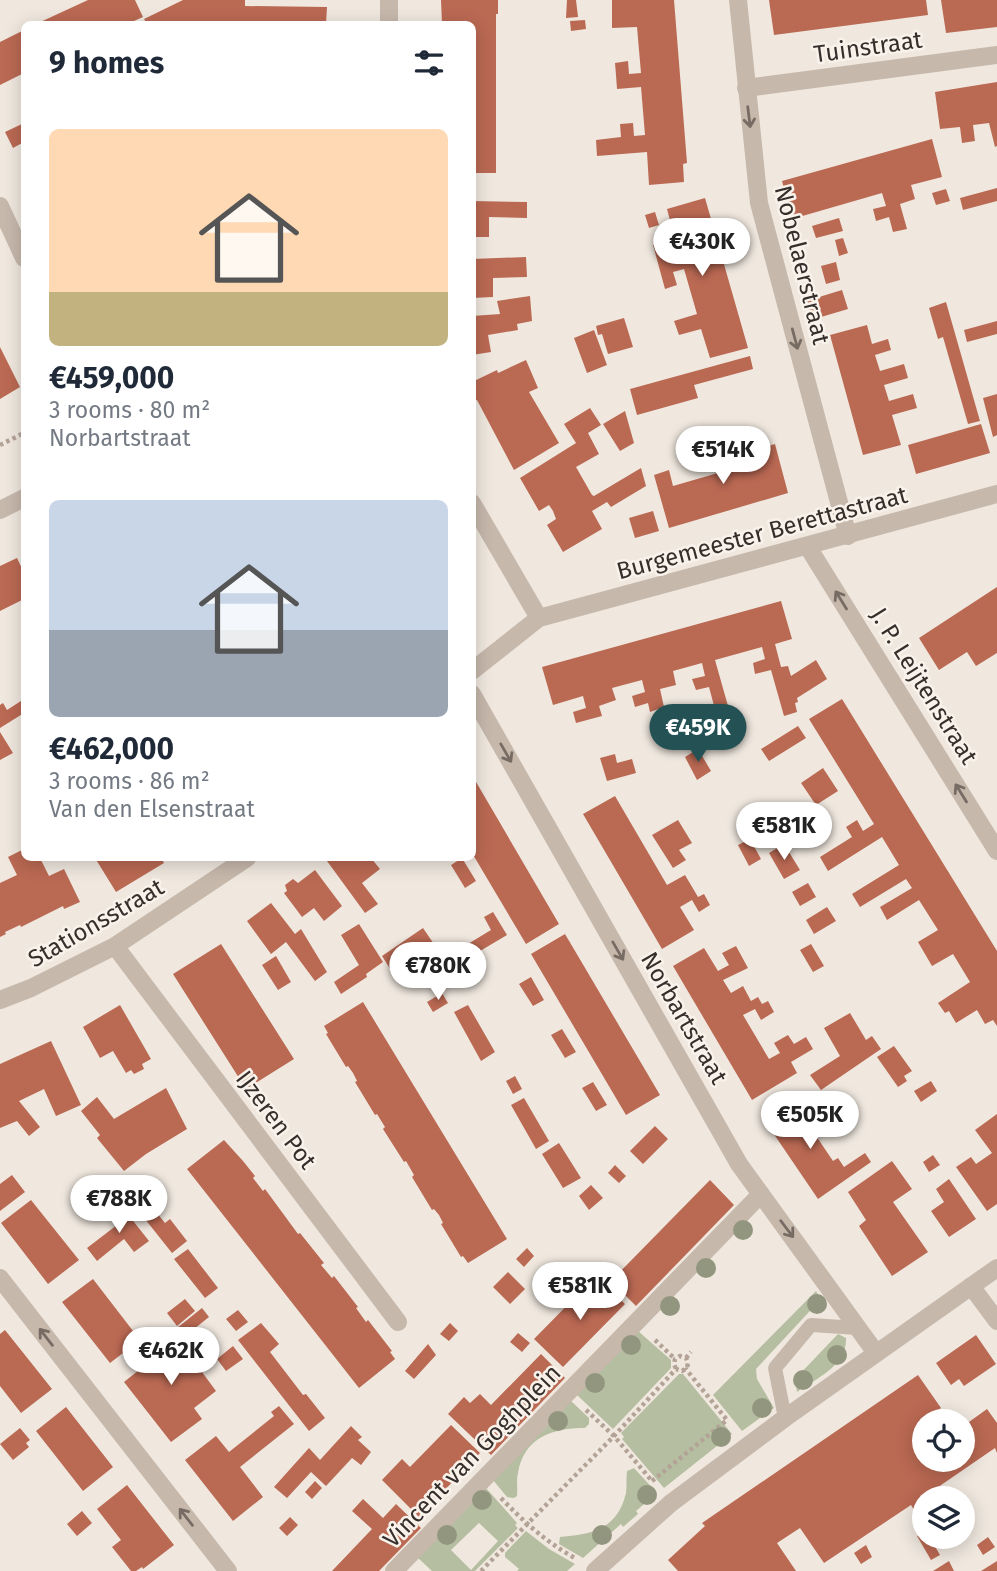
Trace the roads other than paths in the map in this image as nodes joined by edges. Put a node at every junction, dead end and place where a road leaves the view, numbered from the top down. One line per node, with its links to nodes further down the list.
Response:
1 (389, 0): 3 (street)
2 (738, 0): 5 (street, Nobelaerstraat)
3 (389, 21)
4 (997, 55): 5 (street, Tuinstraat)
5 (746, 88): 12 (street, Nobelaerstraat, one-way to 12)
6 (0, 206): 7 (street)
7 (21, 252)
8 (997, 494): 12 (street, Burgemeester Berettastraat)
9 (21, 500): 10 (street)
10 (0, 510)
11 (476, 510): 14 (street)
12 (848, 536): 13 (street, Burgemeester Berettastraat)
13 (808, 547): 14 (street, Burgemeester Berettastraat); 17 (street, J. P. Leijtenstraat, one-way to 13)
14 (539, 618): 15 (street)
15 (476, 668)
16 (476, 701): 21 (street, Norbartstraat, one-way to 21)
17 (997, 851)
18 (242, 861): 19 (street, Stationsstraat)
19 (115, 946): 20 (street, Stationsstraat); 26 (street, IJzeren Pot)
20 (0, 1000)
21 (761, 1194): 27 (street, Norbartstraat, one-way to 27); 31 (street, Vincent van Goghplein)
22 (997, 1268): 24 (street)
23 (0, 1278): 30 (street, one-way to 23)
24 (971, 1286): 25 (street); 28 (street)
25 (997, 1321)
26 (398, 1322)
27 (858, 1328): 28 (street, Norbartstraat); 29 (lane)
28 (876, 1353): 29 (street)
29 (785, 1418): 32 (street)
30 (228, 1571)
31 (394, 1571)
32 (596, 1571)

